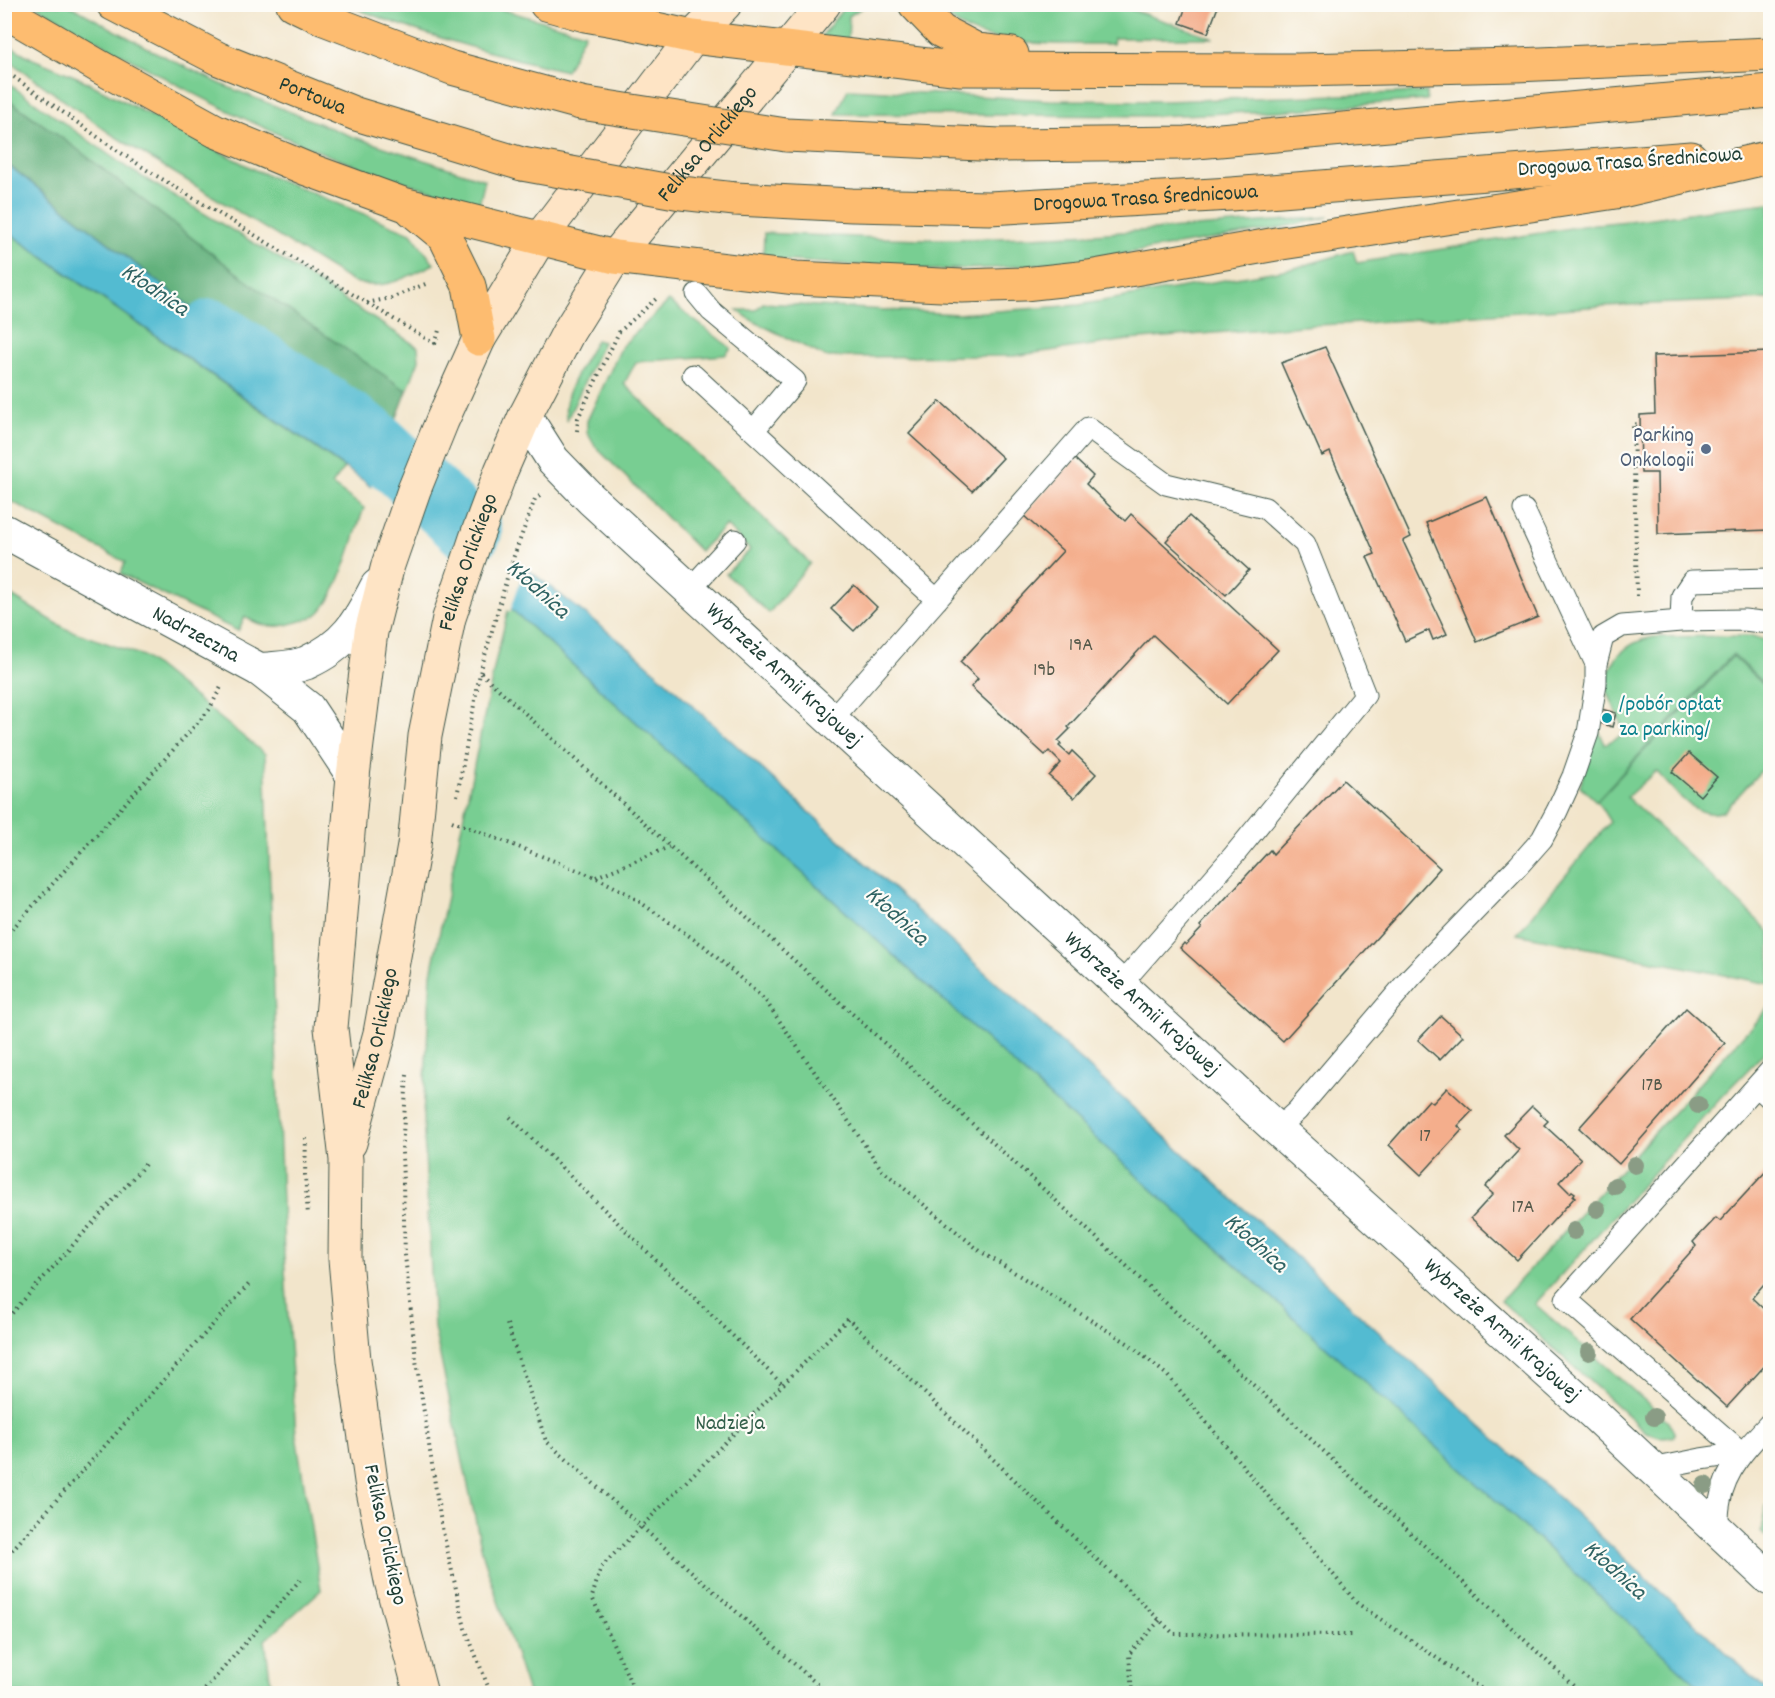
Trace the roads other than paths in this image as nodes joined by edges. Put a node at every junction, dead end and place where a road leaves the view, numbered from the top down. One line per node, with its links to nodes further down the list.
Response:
1 (113, 4): 15 (main road, Portowa)
2 (293, 4): 12 (main road, bridge)
3 (546, 4): 8 (main road)
4 (724, 4): 8 (street, Feliksa Orlickiego)
5 (824, 4): 9 (street, Feliksa Orlickiego)
6 (915, 4): 11 (main road)
7 (4, 11): 16 (main road)
8 (693, 37): 9 (main road); 17 (street, Feliksa Orlickiego)
9 (789, 49): 11 (main road); 18 (street, Feliksa Orlickiego)
10 (1770, 54): 11 (main road)
11 (1142, 68)
12 (1770, 91)
13 (1770, 152): 15 (main road, Drogowa Trasa Średnicowa, bridge)
14 (1770, 157): 18 (main road)
15 (522, 164)
16 (403, 204): 17 (main road); 20 (main road)
17 (540, 238): 18 (main road); 20 (street, Feliksa Orlickiego)
18 (615, 257): 22 (street, Feliksa Orlickiego)
19 (697, 294): 23 (lane)
20 (479, 339): 27 (street, Feliksa Orlickiego)
21 (693, 375): 23 (lane)
22 (525, 416): 29 (street, Wybrzeże Armii Krajowej); 40 (street, Feliksa Orlickiego)
23 (754, 430): 30 (lane)
24 (1524, 510): 33 (lane)
25 (4, 531): 34 (street, Nadrzeczna)
26 (735, 540): 29 (lane)
27 (388, 565): 34 (street); 36 (street, Feliksa Orlickiego)
28 (1770, 579): 31 (lane)
29 (690, 590): 35 (street, Wybrzeże Armii Krajowej)
30 (937, 600): 35 (lane); 37 (lane)
31 (1681, 621): 32 (lane); 33 (lane)
32 (1770, 623)
33 (1596, 664): 39 (lane)
34 (260, 670): 36 (street, Nadrzeczna)
35 (832, 719): 37 (street, Wybrzeże Armii Krajowej)
36 (353, 776): 40 (street, Feliksa Orlickiego)
37 (1121, 984): 39 (street, Wybrzeże Armii Krajowej)
38 (1766, 1085): 42 (lane)
39 (1277, 1129): 43 (street, Wybrzeże Armii Krajowej)
40 (346, 1160): 46 (street, Feliksa Orlickiego)
41 (1770, 1423): 42 (lane)
42 (1742, 1453): 43 (lane); 44 (lane)
43 (1652, 1469): 44 (street, Wybrzeże Armii Krajowej)
44 (1717, 1529): 45 (street, Wybrzeże Armii Krajowej)
45 (1770, 1579)
46 (422, 1694)

